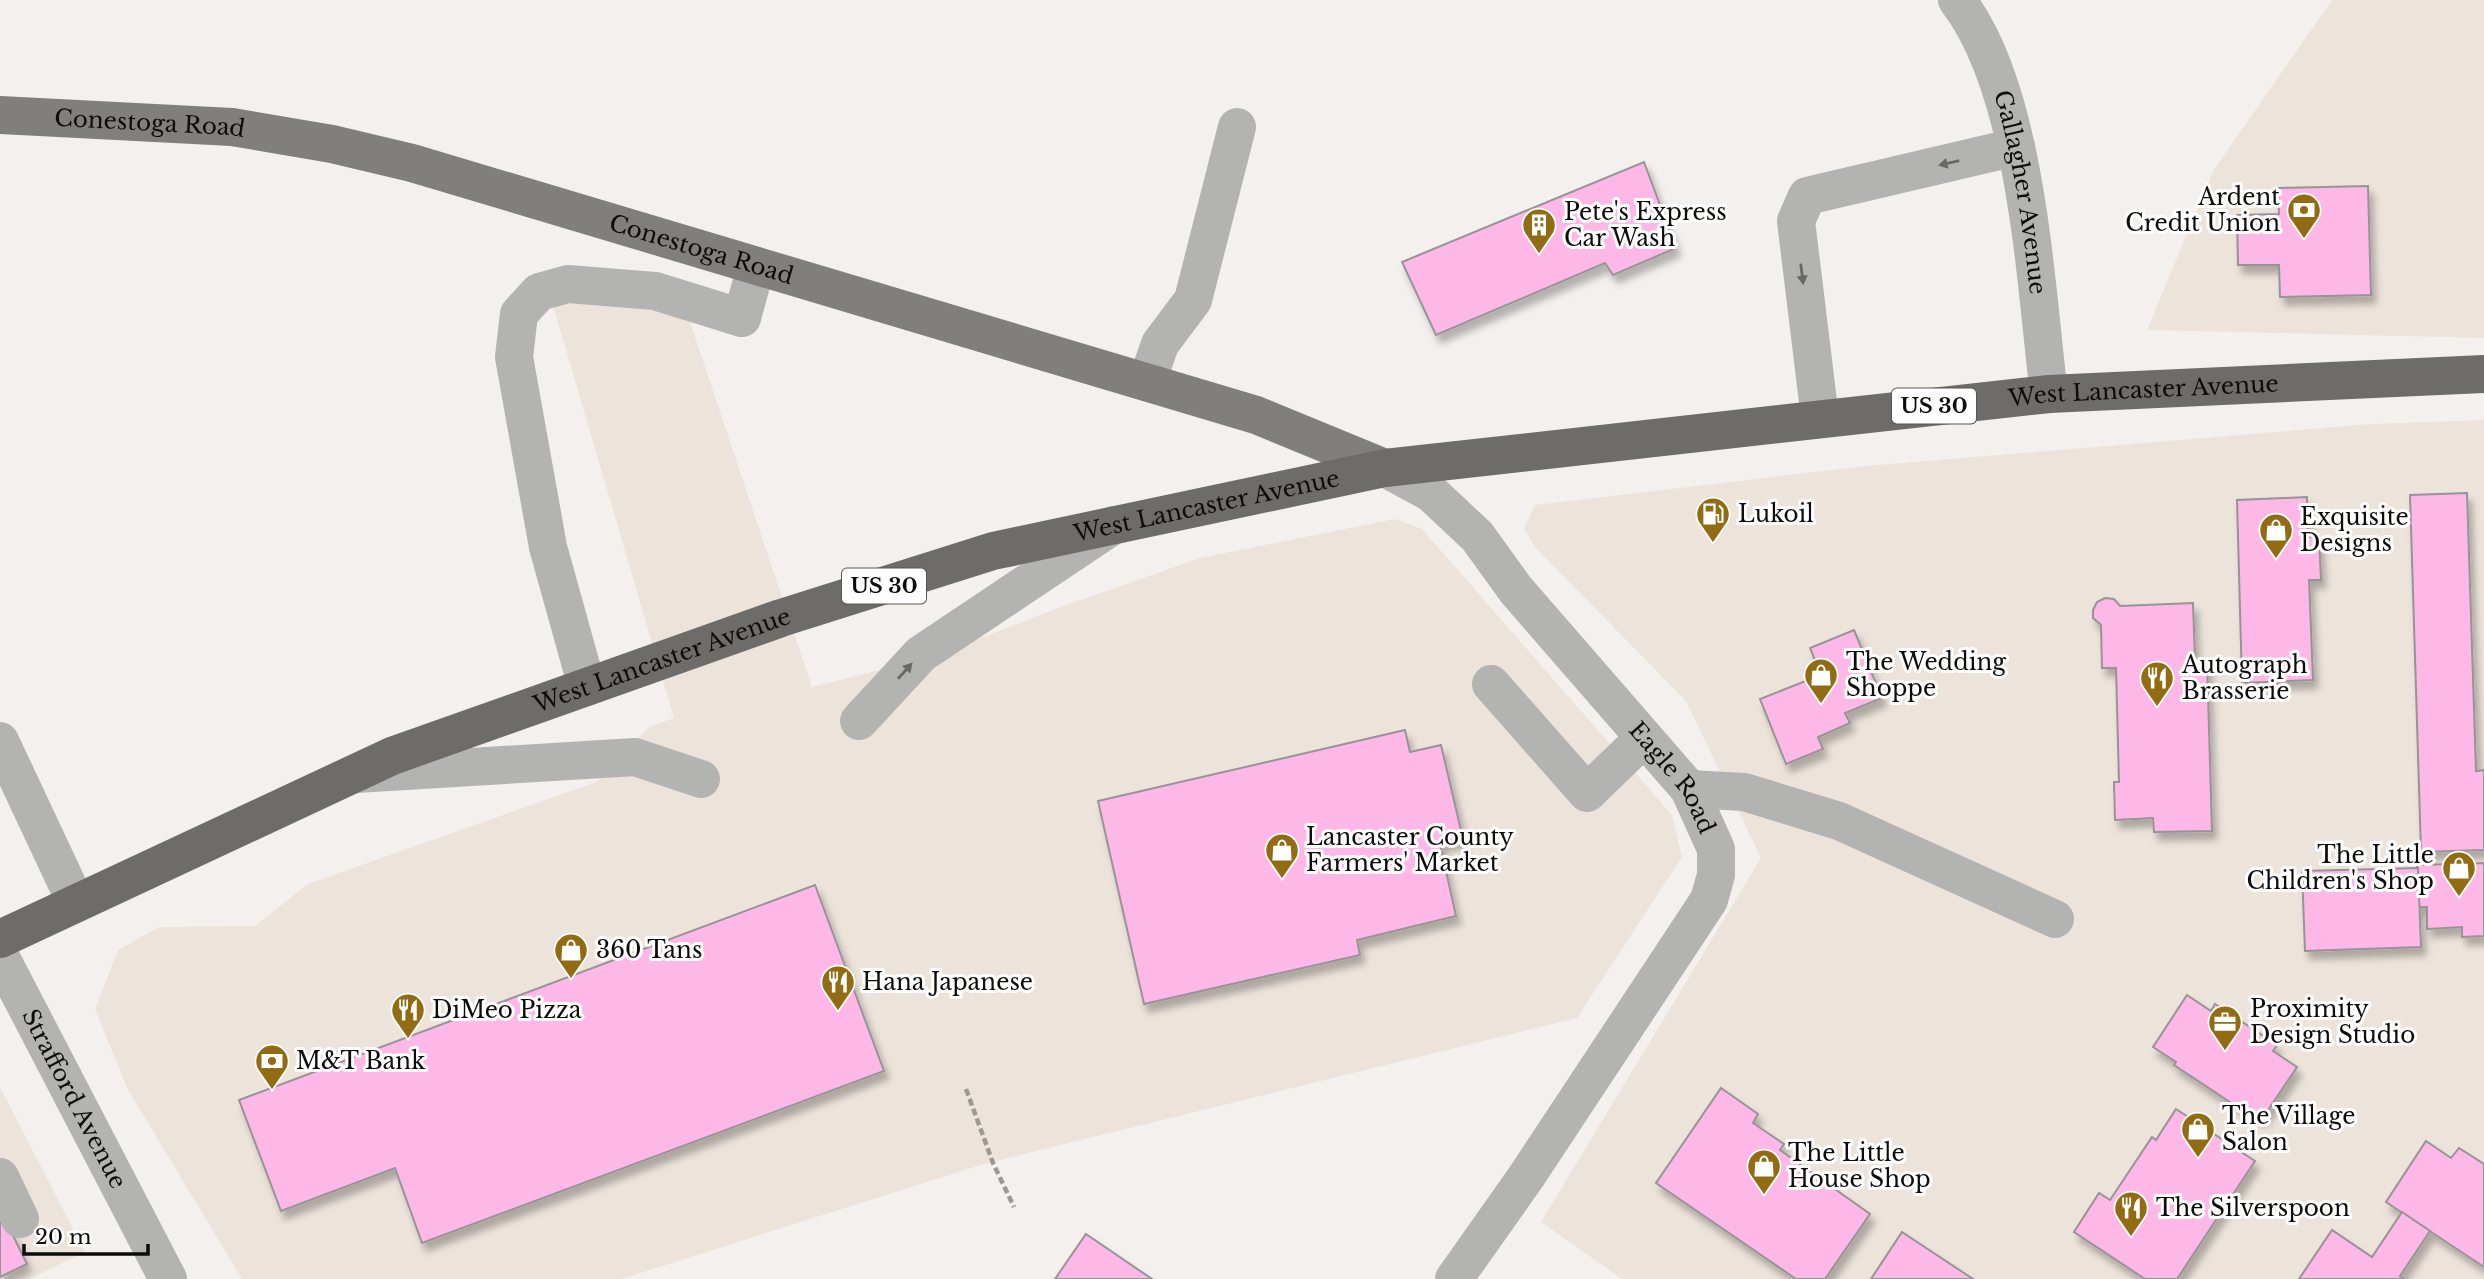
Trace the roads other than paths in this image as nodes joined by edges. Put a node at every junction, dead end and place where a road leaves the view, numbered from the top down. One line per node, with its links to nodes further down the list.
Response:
1 (1970, 4): 4 (street, Gallagher Avenue)
2 (0, 115): 5 (main road, Conestoga Road)
3 (1237, 127): 9 (street)
4 (2016, 147): 10 (street, Gallagher Avenue); 11 (street, one-way to 11)
5 (672, 241): 6 (main road, Conestoga Road); 7 (street)
6 (756, 266): 7 (street); 9 (main road, Conestoga Road)
7 (655, 291): 15 (street)
8 (2484, 374): 10 (highway, West Lancaster Avenue / US 30)
9 (1147, 383): 12 (main road, Conestoga Road)
10 (2049, 394): 11 (highway, West Lancaster Avenue / US 30)
11 (1820, 418): 12 (highway, West Lancaster Avenue / US 30)
12 (1385, 468): 13 (highway, West Lancaster Avenue / US 30); 17 (street, Eagle Road)
13 (1114, 526): 15 (highway, West Lancaster Avenue / US 30); 16 (street, one-way to 13)
14 (1491, 684): 17 (street)
15 (587, 687): 19 (highway, West Lancaster Avenue / US 30)
16 (859, 721)
17 (1644, 738): 21 (street, Eagle Road)
18 (0, 741): 22 (street)
19 (354, 774): 20 (street); 22 (highway, West Lancaster Avenue / US 30)
20 (701, 779)
21 (1689, 789): 23 (street); 29 (street, Eagle Road)
22 (76, 903): 24 (highway, West Lancaster Avenue / US 30)
23 (2055, 919)
24 (0, 939)
25 (0, 956): 28 (street, Strafford Avenue)
26 (0, 1177): 27 (street)
27 (20, 1219)
28 (168, 1279)
29 (1454, 1279)

